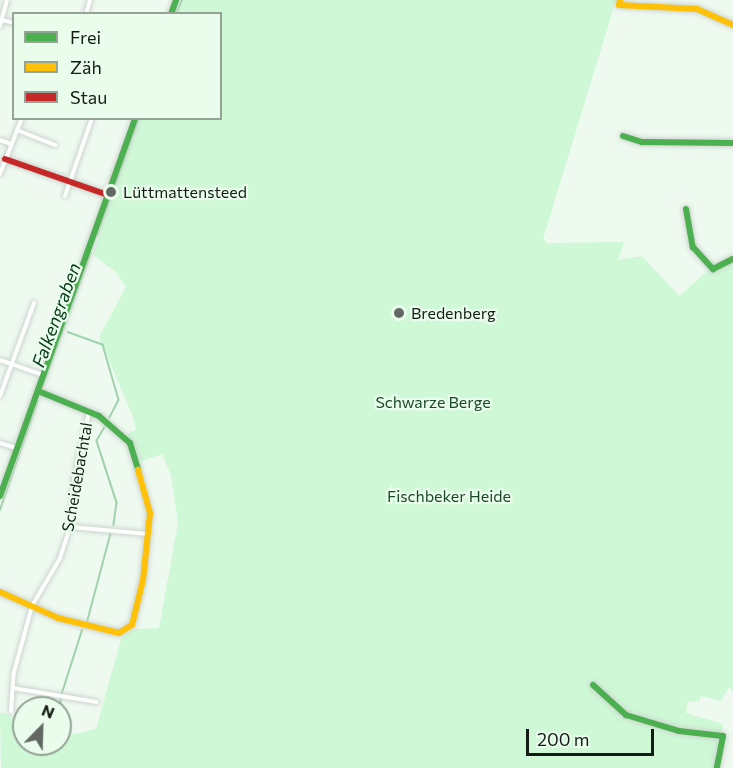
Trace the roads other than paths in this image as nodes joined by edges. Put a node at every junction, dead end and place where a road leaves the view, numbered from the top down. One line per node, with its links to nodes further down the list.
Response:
1 (7, 0): 3 (street)
2 (620, 0): 6 (street)
3 (2, 9): 4 (street)
4 (2, 20): 5 (street); 7 (street)
5 (12, 22)
6 (733, 25)
7 (0, 26)
8 (21, 120): 11 (street)
9 (91, 120): 19 (street)
10 (134, 120): 21 (street)
11 (17, 130): 15 (street); 16 (street)
12 (623, 136): 14 (street)
13 (0, 140): 15 (street)
14 (733, 143)
15 (10, 144): 17 (street)
16 (55, 145)
17 (5, 159): 18 (street); 19 (street)
18 (0, 174)
19 (70, 181): 20 (street); 21 (street)
20 (65, 195)
21 (108, 195): 27 (street)
22 (686, 209): 23 (street)
23 (733, 259)
24 (34, 303): 26 (street)
25 (0, 360): 26 (street)
26 (11, 364): 27 (street); 29 (street)
27 (44, 376): 28 (street)
28 (38, 392): 30 (street); 32 (street)
29 (0, 396)
30 (89, 412): 34 (street, Scheidebachtal); 35 (street)
31 (0, 442): 32 (street)
32 (17, 448): 33 (street)
33 (0, 496)
34 (70, 527): 35 (street); 37 (street, Scheidebachtal)
35 (150, 534): 37 (street)
36 (0, 592): 37 (street)
37 (32, 606): 39 (street, Scheidebachtal)
38 (593, 685): 42 (street)
39 (13, 688): 40 (street); 41 (street, Scheidebachtal)
40 (97, 702)
41 (11, 711)
42 (717, 768)

